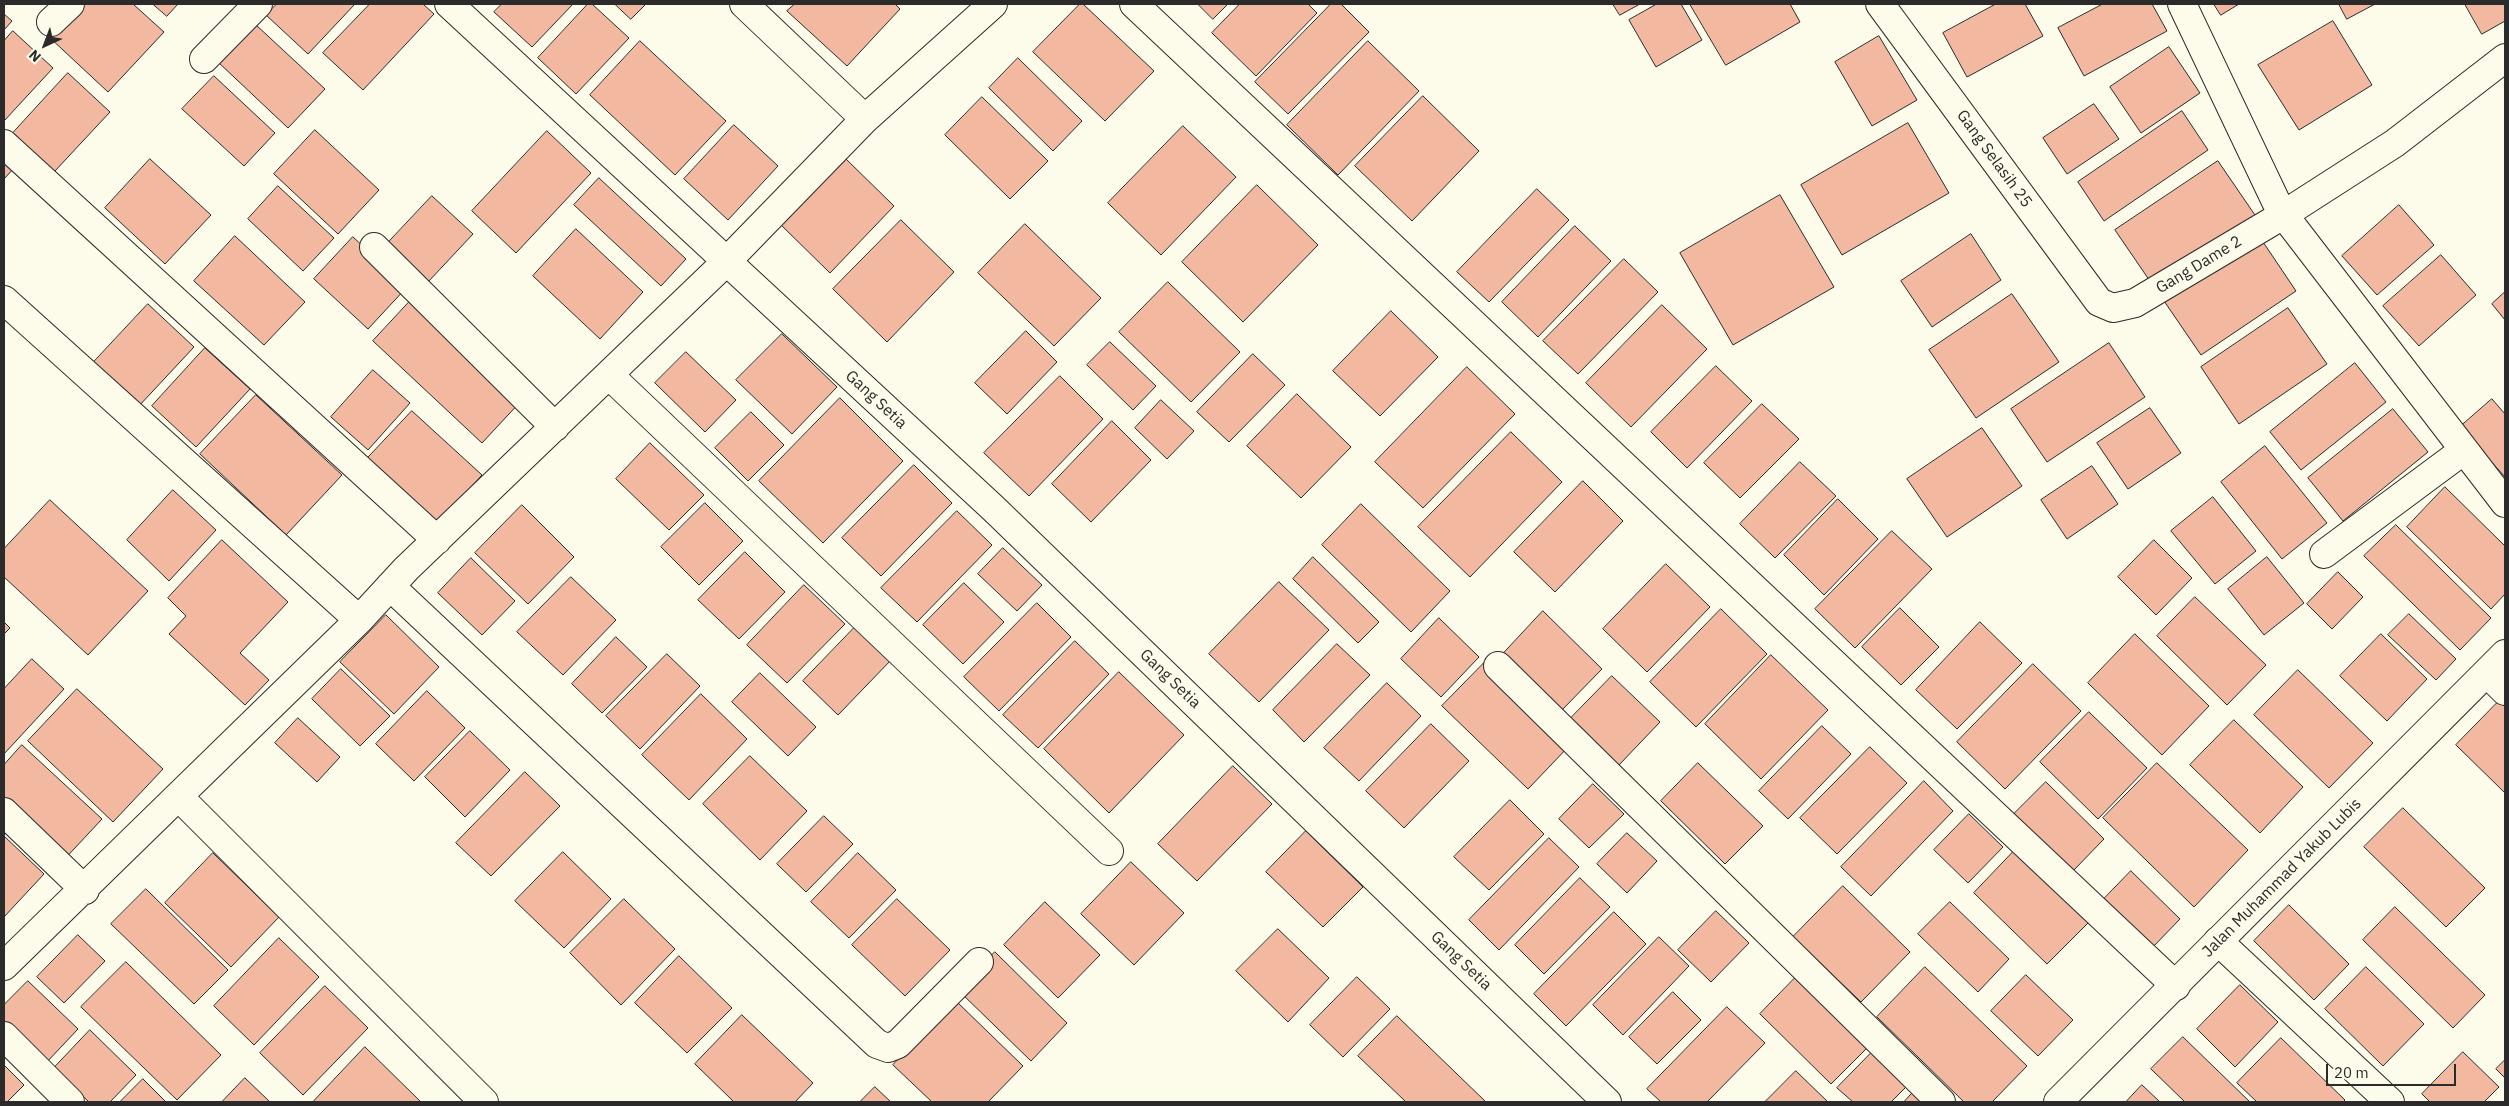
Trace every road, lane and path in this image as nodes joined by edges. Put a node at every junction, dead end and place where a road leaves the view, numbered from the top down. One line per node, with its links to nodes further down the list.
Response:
1 (258, 4): 9 (street)
2 (449, 4): 14 (street, Gang Setia)
3 (744, 4): 10 (street)
4 (993, 4): 10 (street)
5 (1134, 4): 34 (street)
6 (1880, 4): 16 (street, Gang Selasih 25)
7 (2182, 4): 12 (street)
8 (2505, 58): 12 (street, Gang Dame 2)
9 (204, 59)
10 (865, 119): 14 (street)
11 (4, 144): 21 (street)
12 (2283, 215): 16 (street, Gang Dame 2); 19 (street)
13 (374, 247): 18 (street)
14 (727, 261): 17 (street); 38 (street, Gang Setia)
15 (4, 300): 24 (street)
16 (2113, 308)
17 (609, 375): 18 (street); 29 (street)
18 (555, 426): 21 (street)
19 (2464, 450): 20 (street); 22 (street)
20 (2505, 503)
21 (437, 540): 23 (street)
22 (2324, 554)
23 (390, 586): 24 (street); 32 (street)
24 (359, 620): 27 (street)
25 (1498, 666): 39 (street)
26 (2499, 673): 31 (street, Jalan Muhammad Yakub Lubis)
27 (180, 796): 30 (street); 37 (street)
28 (4, 812): 30 (street)
29 (1109, 851)
30 (85, 890): 33 (street)
31 (2218, 941): 34 (street, Jalan Muhammad Yakub Lubis); 41 (street)
32 (979, 962)
33 (4, 966)
34 (2176, 986): 40 (street, Jalan Muhammad Yakub Lubis)
35 (4, 1036): 36 (street)
36 (70, 1102)
37 (484, 1102)
38 (1607, 1102)
39 (1941, 1102)
40 (2060, 1102)
41 (2390, 1102)

